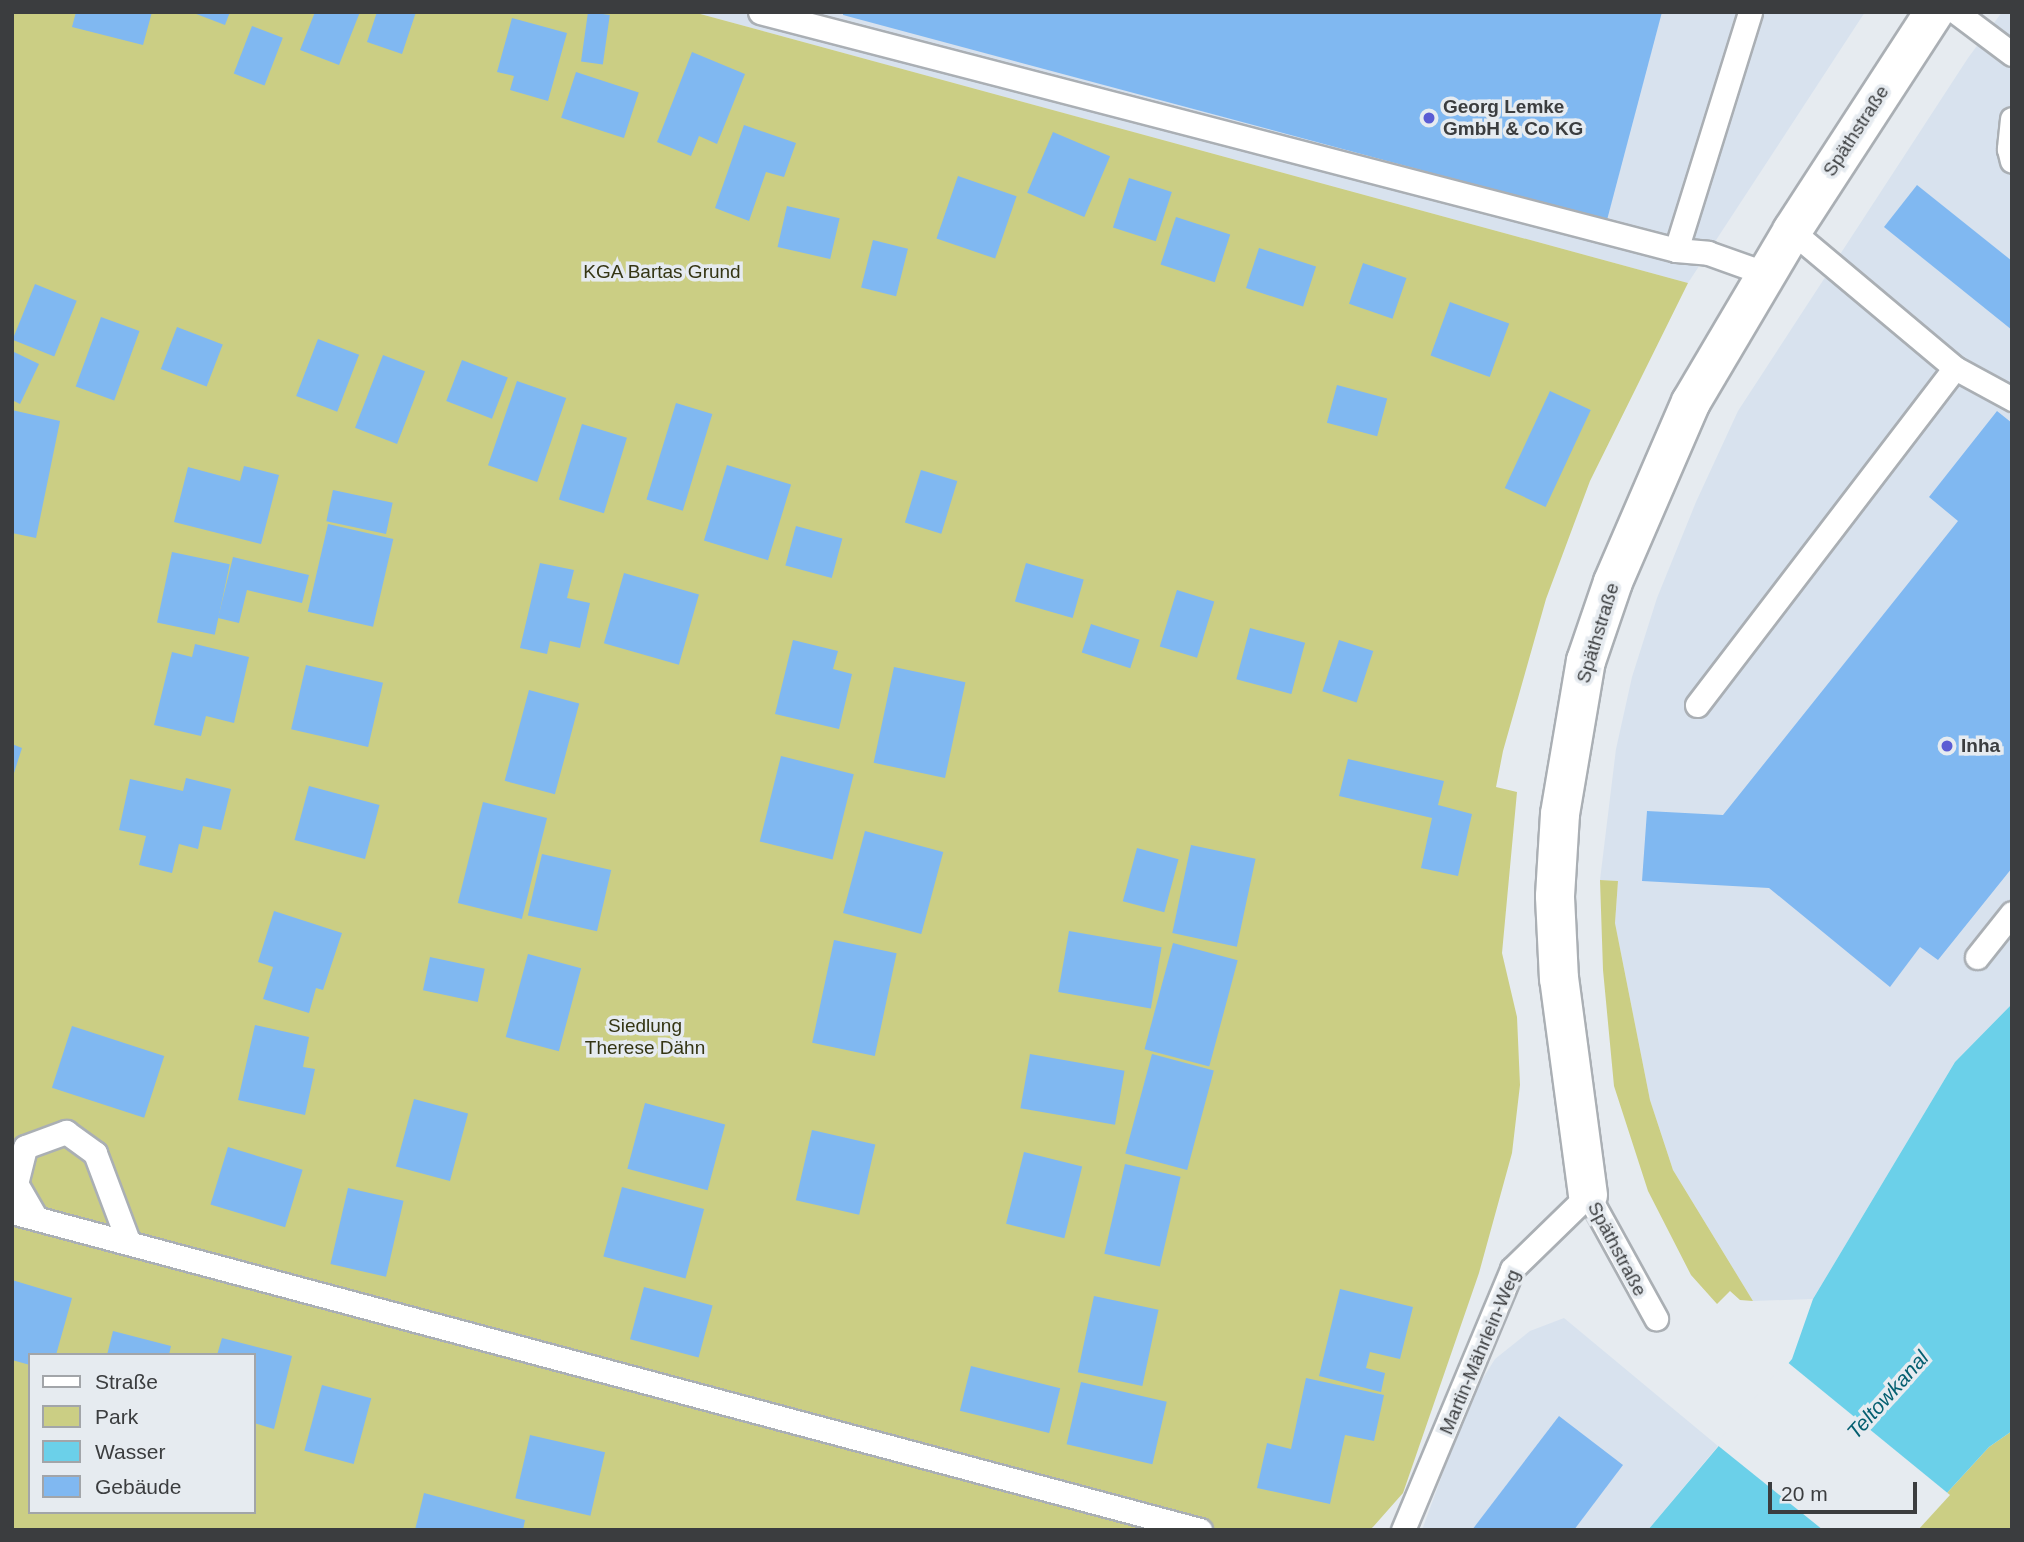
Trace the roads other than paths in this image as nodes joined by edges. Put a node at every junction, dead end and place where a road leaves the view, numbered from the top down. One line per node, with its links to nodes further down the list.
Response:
1 (1750, 12): 9 (lane)
2 (1934, 12): 8 (street, Späthstraße)
3 (1956, 12): 5 (lane)
4 (772, 14): 9 (lane)
5 (2012, 54)
6 (2012, 119): 7 (lane)
7 (2012, 161)
8 (1792, 231): 10 (street, Späthstraße); 11 (lane)
9 (1676, 250): 10 (lane)
10 (1767, 274): 16 (street, Späthstraße)
11 (1955, 368): 12 (lane); 13 (lane)
12 (2012, 399)
13 (1697, 705)
14 (2012, 914): 15 (lane)
15 (1977, 957)
16 (1588, 1195): 20 (lane, Späthstraße); 22 (lane, Martin-Mährlein-Weg)
17 (12, 1212): 18 (lane)
18 (36, 1218): 19 (lane); 19 (lane)
19 (128, 1241): 21 (lane)
20 (1656, 1318)
21 (1200, 1530)
22 (1403, 1530)

